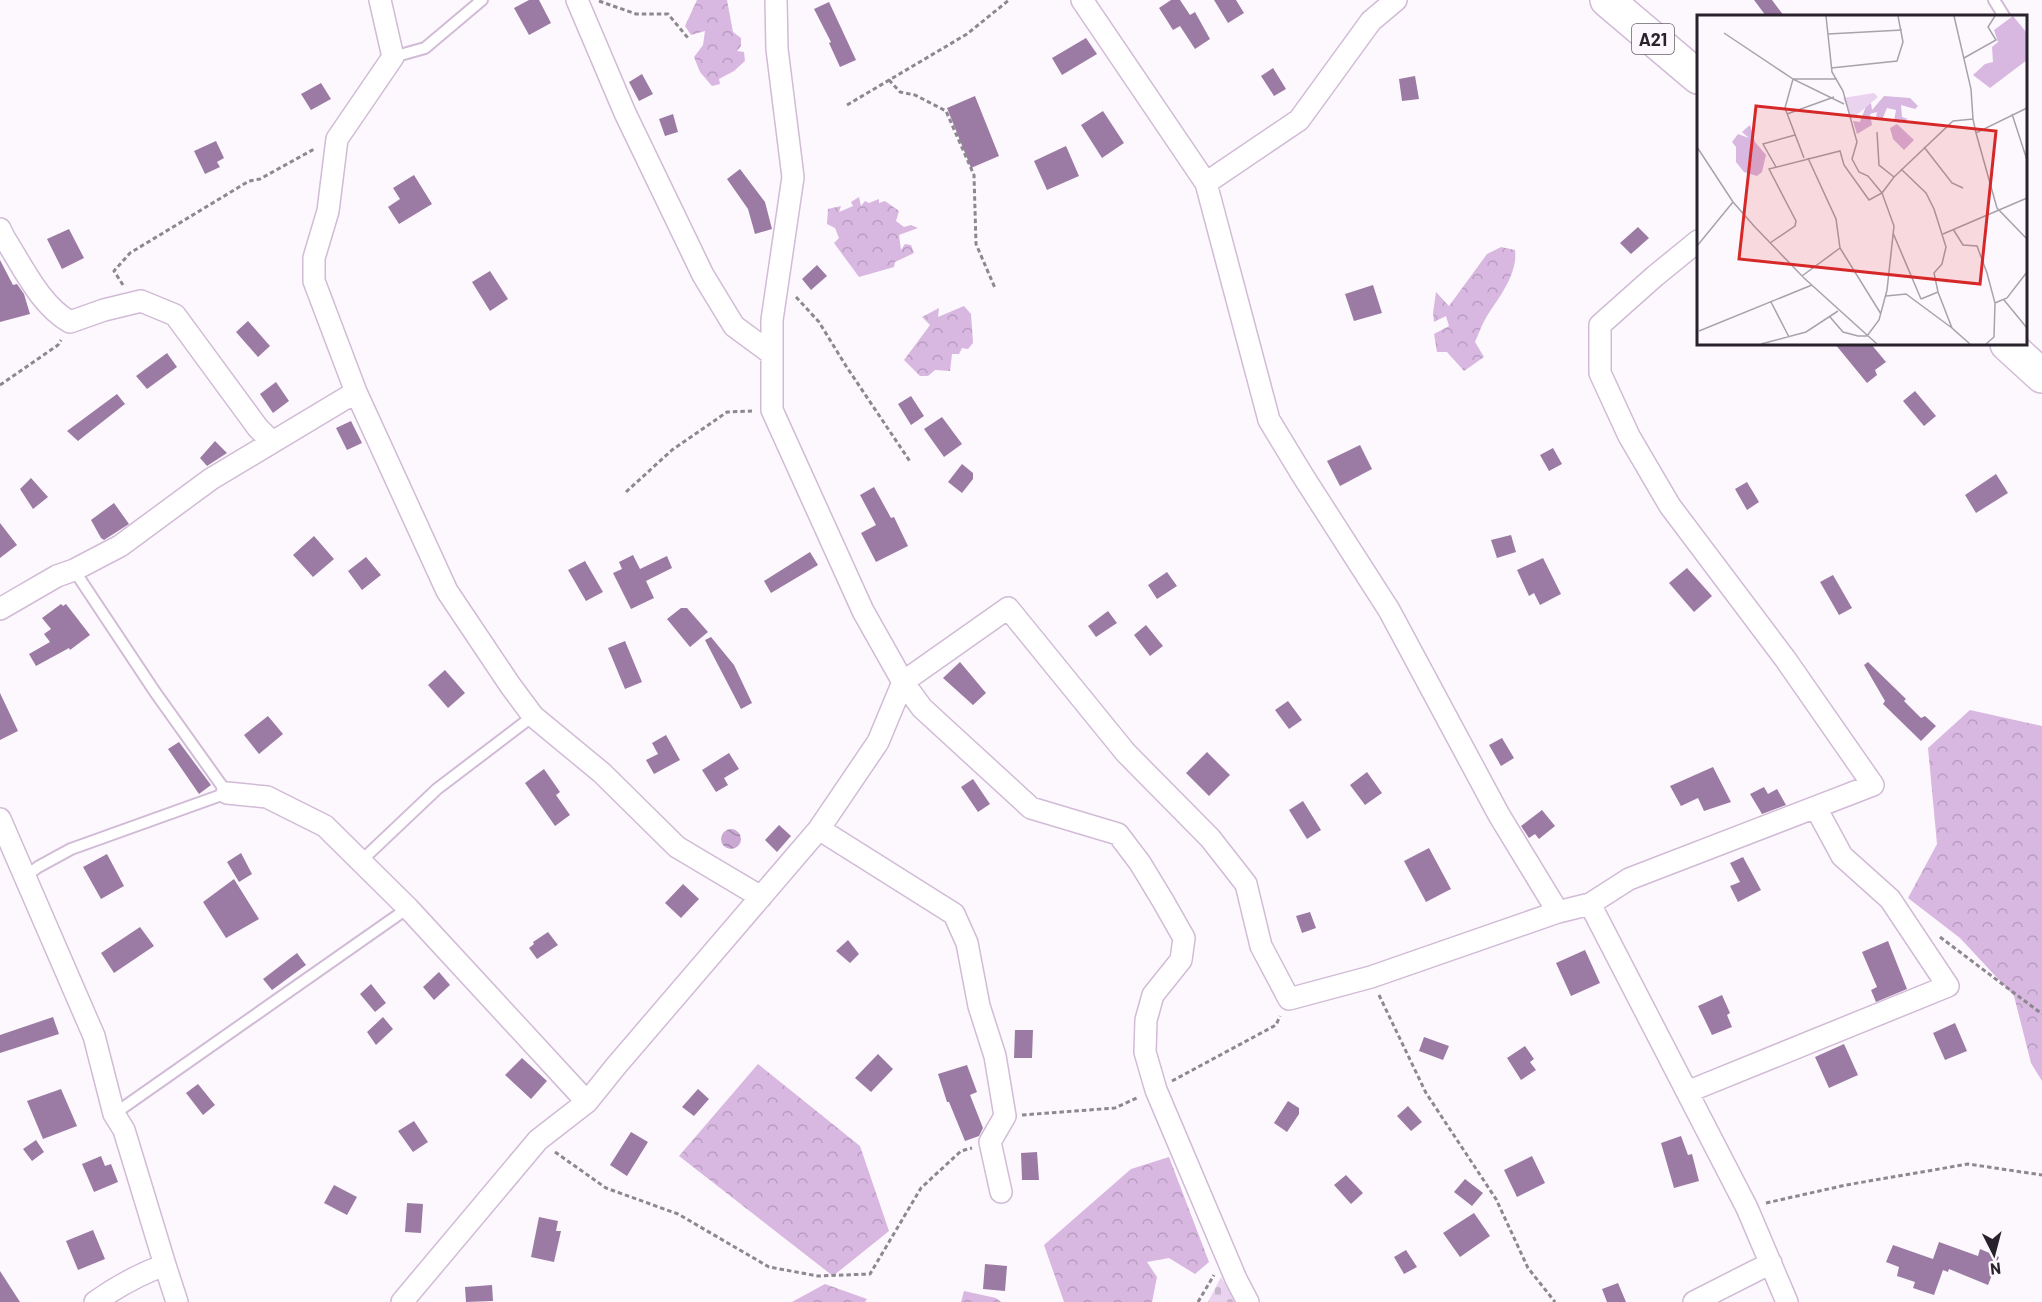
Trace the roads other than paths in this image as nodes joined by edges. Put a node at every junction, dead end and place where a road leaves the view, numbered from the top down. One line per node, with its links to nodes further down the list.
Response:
1 (380, 0): 10 (street)
2 (482, 0): 10 (lane)
3 (577, 0): 16 (street)
4 (776, 0): 16 (street)
5 (1082, 0): 12 (street)
6 (1396, 0): 12 (street)
7 (1606, 0): 11 (main road, A21)
8 (1994, 0): 9 (lane)
9 (2003, 15)
10 (393, 57): 18 (street)
11 (1697, 76)
12 (1206, 183): 33 (street)
13 (0, 229): 19 (street)
14 (1697, 242): 25 (street)
15 (2008, 345): 17 (main road)
16 (772, 354): 22 (street)
17 (2042, 376)
18 (356, 392): 19 (street); 23 (street)
19 (271, 441): 20 (street)
20 (74, 570): 21 (street); 24 (lane)
21 (0, 609)
22 (903, 682): 27 (street); 33 (street); 43 (street)
23 (533, 716): 28 (lane); 30 (street)
24 (227, 793): 28 (street); 29 (lane)
25 (1816, 808): 31 (street); 34 (street)
26 (1, 825): 29 (street)
27 (819, 829): 30 (street); 37 (street)
28 (361, 861): 32 (street)
29 (25, 877): 36 (street)
30 (760, 897): 35 (street)
31 (1590, 904): 33 (street); 34 (street)
32 (408, 908): 35 (street); 36 (lane)
33 (1558, 912)
34 (1687, 1092): 38 (street)
35 (587, 1102): 42 (street)
36 (114, 1114): 39 (street)
37 (1001, 1192)
38 (1772, 1263): 44 (street); 45 (street)
39 (165, 1265): 40 (street); 41 (street)
40 (95, 1302)
41 (177, 1302)
42 (402, 1302)
43 (1248, 1302)
44 (1694, 1302)
45 (1786, 1302)

